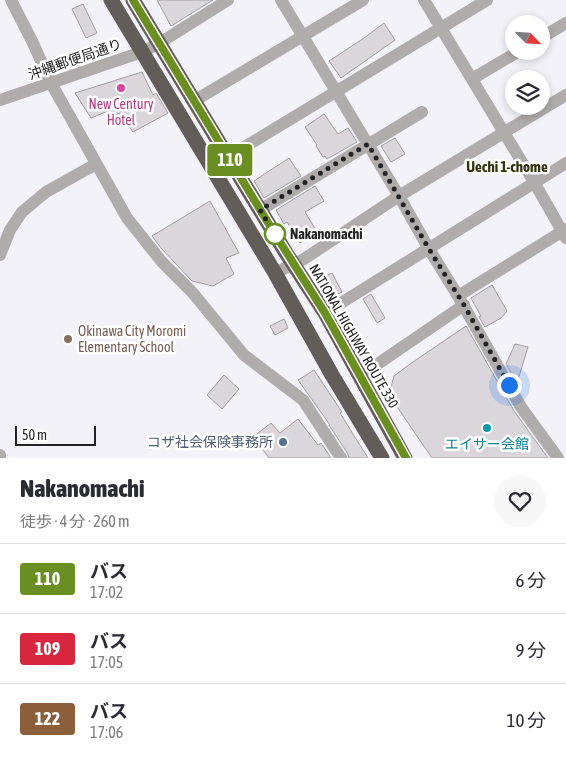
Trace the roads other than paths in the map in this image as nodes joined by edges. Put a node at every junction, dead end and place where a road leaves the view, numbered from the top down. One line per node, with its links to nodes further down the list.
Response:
1 (11, 0): 17 (street)
2 (111, 0): 14 (highway)
3 (133, 0): 13 (highway, NATIONAL HIGHWAY ROUTE 330)
4 (228, 0): 13 (street, 沖縄郵便局通り)
5 (281, 0): 12 (street)
6 (363, 0): 12 (street)
7 (424, 0): 10 (street)
8 (487, 0): 10 (street)
9 (566, 23): 11 (street)
10 (441, 28): 16 (street); 18 (street)
11 (550, 33)
12 (303, 37): 18 (street); 21 (street)
13 (158, 44): 14 (street, 沖縄郵便局通り); 21 (highway, NATIONAL HIGHWAY ROUTE 330)
14 (142, 52): 17 (street, 沖縄郵便局通り); 35 (highway)
15 (505, 60): 16 (street)
16 (472, 80): 23 (street)
17 (51, 83): 20 (street, 沖縄郵便局通り); 27 (street)
18 (336, 92): 24 (street); 25 (street)
19 (566, 95): 23 (street)
20 (2, 96)
21 (194, 101): 25 (highway, NATIONAL HIGHWAY ROUTE 330)
22 (422, 112): 24 (street)
23 (504, 132): 28 (street); 29 (street)
24 (368, 144): 29 (street); 30 (street)
25 (228, 157): 30 (highway, NATIONAL HIGHWAY ROUTE 330)
26 (566, 163): 28 (street)
27 (96, 164): 33 (street); 39 (street)
28 (534, 182): 31 (street); 32 (street)
29 (399, 196): 32 (street); 34 (street)
30 (260, 210): 34 (highway, NATIONAL HIGHWAY ROUTE 330)
31 (565, 233): 36 (street)
32 (429, 249): 36 (street); 37 (street)
33 (0, 255)
34 (294, 264): 35 (street); 37 (highway, NATIONAL HIGHWAY ROUTE 330)
35 (275, 272): 40 (highway)
36 (461, 301): 38 (street); 42 (street)
37 (325, 313): 38 (highway, NATIONAL HIGHWAY ROUTE 330)
38 (360, 376): 41 (highway, NATIONAL HIGHWAY ROUTE 330)
39 (340, 458)
40 (382, 458)
41 (406, 458)
42 (558, 458)

